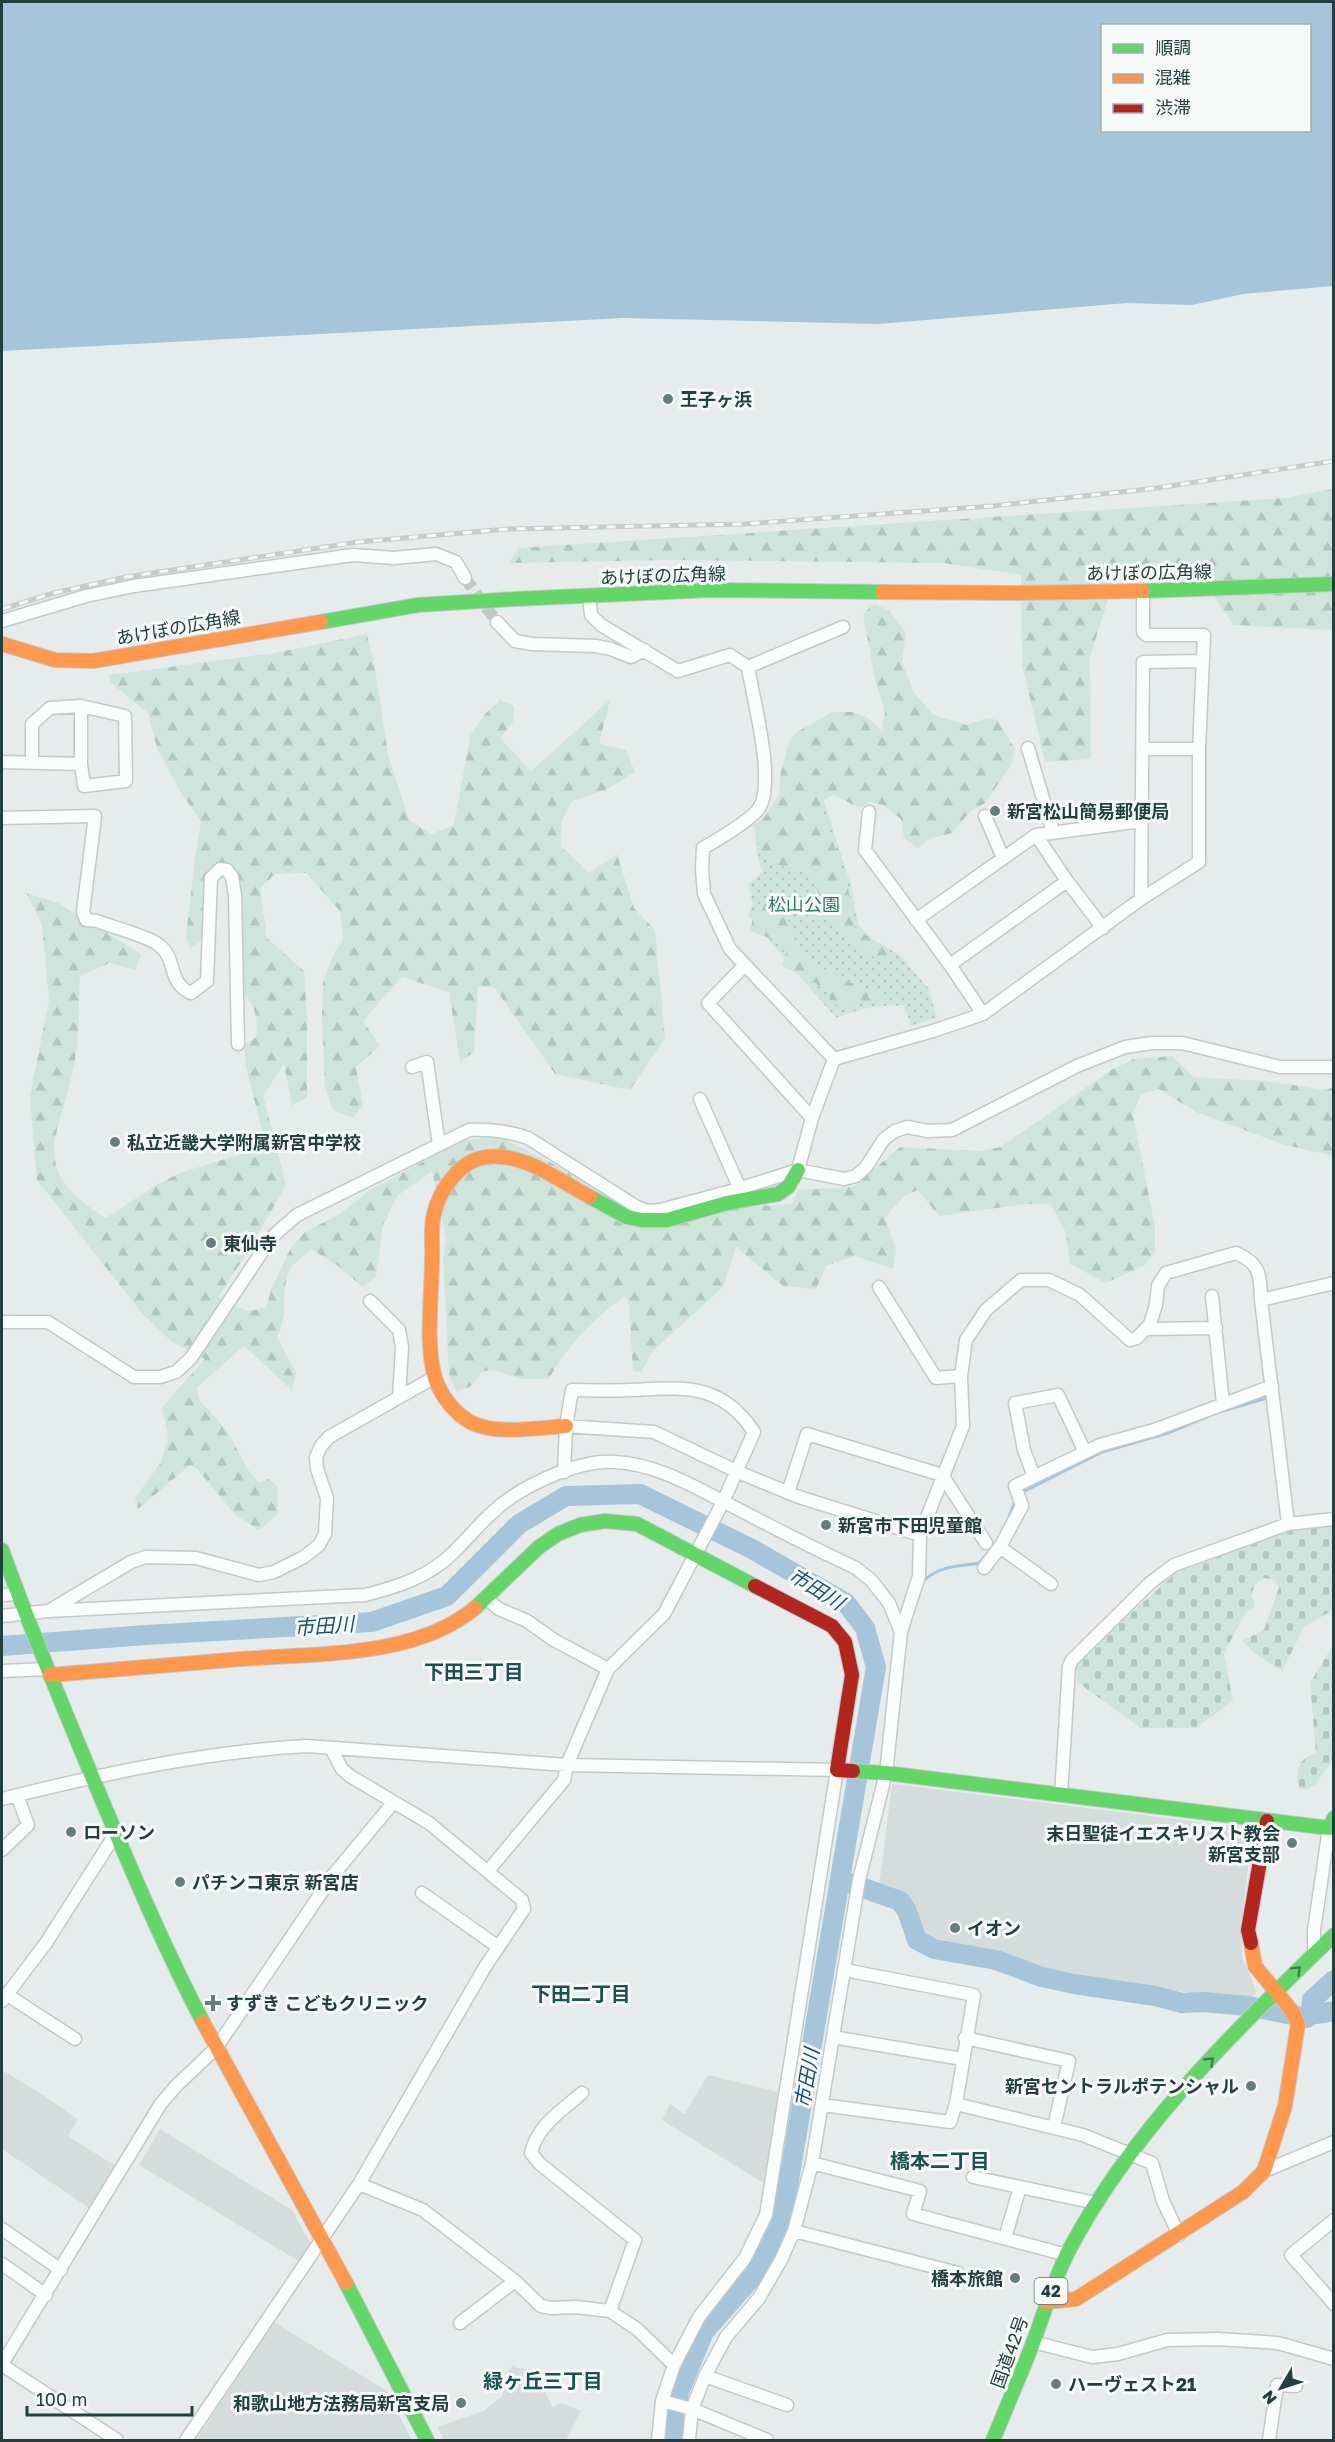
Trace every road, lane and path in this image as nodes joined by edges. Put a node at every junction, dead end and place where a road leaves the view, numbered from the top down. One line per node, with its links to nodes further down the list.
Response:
1 (465, 578): 5 (street)
2 (1334, 584): 3 (main road, あけぼの広角線)
3 (1143, 590): 4 (main road, あけぼの広角線); 10 (street)
4 (589, 596): 8 (main road, あけぼの広角線); 9 (street)
5 (2, 621)
6 (496, 622): 9 (street)
7 (843, 627): 11 (street)
8 (2, 644)
9 (645, 650): 11 (street)
10 (1203, 662): 14 (street); 15 (street)
11 (748, 667): 30 (street)
12 (81, 706): 16 (street); 18 (street); 18 (street)
13 (1028, 748): 23 (street)
14 (1142, 749): 15 (street); 22 (street)
15 (1199, 749): 27 (street)
16 (32, 761): 17 (street); 18 (street)
17 (2, 762)
18 (81, 764)
19 (869, 812): 28 (street)
20 (985, 816): 25 (street)
21 (2, 818): 33 (street)
22 (1142, 821): 23 (street); 27 (street)
23 (1053, 832): 24 (street)
24 (1036, 835): 25 (street); 26 (street)
25 (1003, 858): 28 (street)
26 (1067, 881): 29 (street); 31 (street)
27 (1141, 899): 29 (street)
28 (916, 920): 31 (street)
29 (1103, 928): 32 (street)
30 (745, 965): 34 (street); 38 (street)
31 (950, 965): 32 (street)
32 (983, 1014): 34 (street)
33 (238, 1044)
34 (834, 1059): 38 (street)
35 (412, 1067): 39 (street)
36 (1334, 1067): 40 (street)
37 (700, 1099): 41 (street)
38 (812, 1118): 40 (street)
39 (439, 1145): 41 (street); 47 (street)
40 (798, 1170): 41 (street); 51 (main road)
41 (740, 1188)
42 (1334, 1283): 45 (street)
43 (879, 1287): 50 (street)
44 (1212, 1296): 48 (street)
45 (1261, 1300): 49 (street); 52 (street)
46 (370, 1301): 53 (street)
47 (2, 1322)
48 (1216, 1328): 49 (street); 54 (street)
49 (1146, 1329): 50 (street)
50 (961, 1376): 59 (street)
51 (435, 1377): 53 (street); 55 (main road)
52 (1272, 1386): 54 (street); 64 (street)
53 (399, 1397): 75 (street)
54 (1223, 1404): 56 (street)
55 (566, 1426): 57 (street); 58 (street); 58 (street)
56 (1085, 1452): 60 (street); 60 (street)
57 (564, 1472): 62 (street); 75 (street)
58 (738, 1472): 61 (street); 62 (street)
59 (942, 1476): 61 (street); 65 (street); 66 (street)
60 (1034, 1477): 67 (street)
61 (788, 1493): 65 (street)
62 (723, 1502): 69 (street); 78 (street)
63 (1334, 1519): 64 (street)
64 (1288, 1524): 88 (street)
65 (920, 1535): 78 (street)
66 (986, 1543)
67 (1000, 1547): 70 (street); 71 (street)
68 (2, 1550): 72 (main road)
69 (696, 1554): 74 (main road); 79 (street); 84 (main road)
70 (984, 1568)
71 (1051, 1584)
72 (17, 1594): 73 (street); 76 (main road)
73 (2, 1595)
74 (486, 1598): 79 (street); 81 (main road)
75 (48, 1611): 76 (street)
76 (24, 1613): 77 (street); 81 (main road)
77 (2, 1616)
78 (901, 1632): 85 (street)
79 (608, 1669): 83 (street)
80 (2, 1671): 81 (street)
81 (49, 1672): 86 (main road)
82 (331, 1748): 83 (street); 86 (street); 90 (street)
83 (567, 1765): 84 (street); 95 (street)
84 (837, 1770): 85 (main road); 139 (street)
85 (881, 1774): 88 (main road); 100 (street)
86 (92, 1776): 87 (street); 93 (main road)
87 (17, 1795): 89 (street); 94 (street)
88 (1061, 1795): 91 (main road)
89 (2, 1799)
90 (393, 1803): 95 (street); 106 (street)
91 (1267, 1821): 92 (main road); 101 (main road)
92 (1331, 1823): 99 (street)
93 (116, 1833): 102 (street); 106 (main road)
94 (2, 1850)
95 (488, 1871): 98 (street)
96 (422, 1893): 98 (street)
97 (1334, 1935): 99 (main road, 国道42号 / 42)
98 (497, 1946): 118 (street)
99 (1314, 1952): 101 (main road, 国道42号 / 42, one-way to 99)
100 (845, 1970): 103 (street); 104 (street)
101 (1276, 1991): 114 (main road, 国道42号 / 42, one-way to 101); 116 (main road)
102 (4, 1998): 105 (street)
103 (833, 2037): 107 (street); 111 (street)
104 (966, 2038): 107 (street); 112 (street)
105 (75, 2039)
106 (216, 2048): 125 (main road); 129 (street)
107 (962, 2059): 110 (street)
108 (582, 2093): 135 (street)
109 (1194, 2097): 114 (main road, 国道42号 / 42)
110 (956, 2104): 111 (street); 112 (street)
111 (822, 2105): 115 (street)
112 (1054, 2127): 114 (street)
113 (1334, 2142): 116 (street)
114 (1133, 2154): 120 (main road, 国道42号 / 42); 124 (street)
115 (812, 2163): 123 (street); 126 (street)
116 (1264, 2171): 124 (main road)
117 (973, 2176): 119 (street)
118 (359, 2184): 125 (street); 131 (street)
119 (1020, 2187): 120 (street); 126 (street)
120 (1096, 2203): 127 (main road, 国道42号 / 42)
121 (1334, 2220): 134 (street)
122 (2, 2229): 129 (street)
123 (794, 2231): 130 (street); 141 (street)
124 (1179, 2235): 133 (main road)
125 (323, 2238): 147 (street); 148 (main road)
126 (1005, 2238): 127 (street)
127 (1066, 2255): 133 (main road, 国道42号 / 42)
128 (2, 2264): 132 (street)
129 (61, 2270): 132 (street)
130 (958, 2273)
131 (515, 2281): 135 (street); 136 (street)
132 (46, 2295): 140 (street)
133 (1046, 2302): 137 (main road, 国道42号 / 42)
134 (1334, 2304)
135 (610, 2311): 139 (street)
136 (460, 2323)
137 (1033, 2342): 138 (street); 152 (main road, 国道42号 / 42)
138 (1334, 2359)
139 (674, 2364): 143 (street)
140 (2, 2365): 146 (street)
141 (705, 2376): 144 (street); 145 (street)
142 (1296, 2386): 153 (street)
143 (662, 2401): 145 (street); 149 (street)
144 (787, 2405)
145 (692, 2409): 150 (street); 151 (street)
146 (117, 2440)
147 (186, 2440)
148 (427, 2440)
149 (658, 2440)
150 (689, 2440)
151 (767, 2440)
152 (993, 2440)
153 (1269, 2440)

